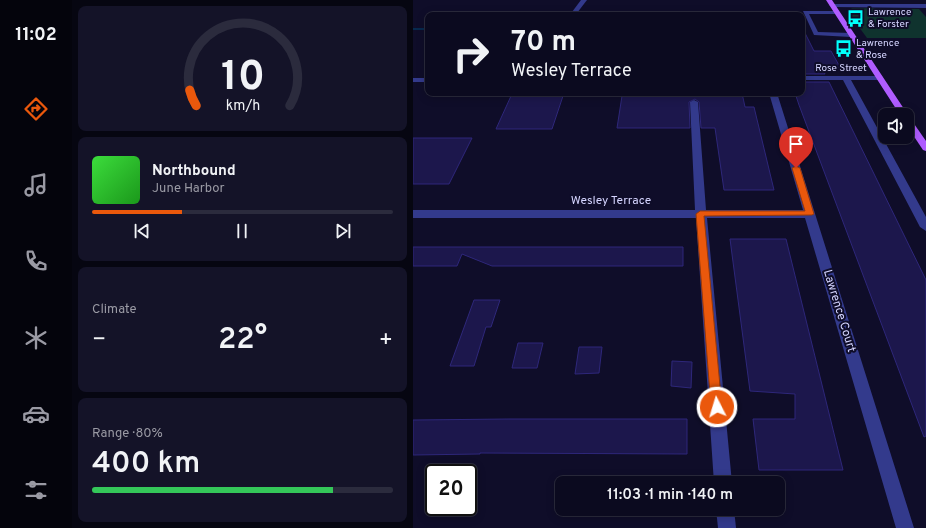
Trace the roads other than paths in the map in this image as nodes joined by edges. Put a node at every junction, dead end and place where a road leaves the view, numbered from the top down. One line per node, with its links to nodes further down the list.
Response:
1 (584, 0): 4 (street)
2 (830, 2): 3 (street); 5 (main road)
3 (926, 6)
4 (575, 12)
5 (836, 12): 6 (main road); 6 (street)
6 (851, 35): 9 (main road)
7 (805, 78): 8 (street, Rose Street)
8 (846, 78): 9 (street, Rose Street); 20 (street)
9 (879, 78): 14 (main road)
10 (413, 80): 11 (street)
11 (425, 80)
12 (774, 96): 19 (street, Lawrence Court)
13 (694, 102): 18 (street)
14 (899, 108)
15 (914, 130): 16 (main road)
16 (926, 148)
17 (413, 214): 18 (street, Wesley Terrace)
18 (700, 214): 19 (street, Wesley Terrace); 21 (street)
19 (810, 214): 24 (street, Lawrence Court)
20 (926, 227)
21 (722, 476)
22 (726, 516): 23 (street)
23 (727, 528)
24 (905, 528)

